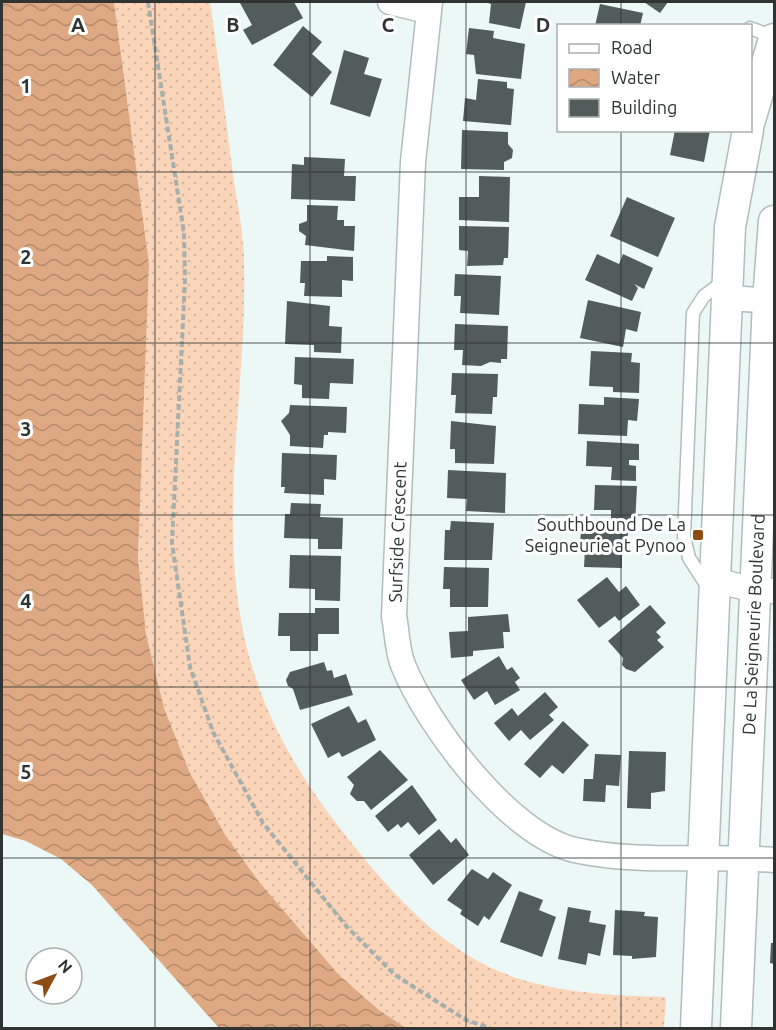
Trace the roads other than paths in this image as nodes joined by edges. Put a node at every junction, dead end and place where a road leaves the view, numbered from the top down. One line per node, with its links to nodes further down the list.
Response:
1 (390, 2): 2 (street, Surfside Crescent)
2 (429, 6): 13 (street, Surfside Crescent)
3 (752, 29): 4 (lane)
4 (774, 38): 5 (street)
5 (763, 72): 6 (street)
6 (752, 113)
7 (748, 132): 9 (street)
8 (774, 221): 10 (street, De La Seigneurie Boulevard)
9 (728, 288): 10 (street); 11 (street)
10 (771, 301): 12 (street, De La Seigneurie Boulevard)
11 (713, 587): 12 (street); 13 (street)
12 (765, 590): 14 (street, De La Seigneurie Boulevard)
13 (704, 857): 14 (street, Surfside Crescent); 16 (street)
14 (744, 858): 15 (street, Surfside Crescent); 17 (street, De La Seigneurie Boulevard)
15 (774, 860)
16 (696, 1029)
17 (736, 1029)

